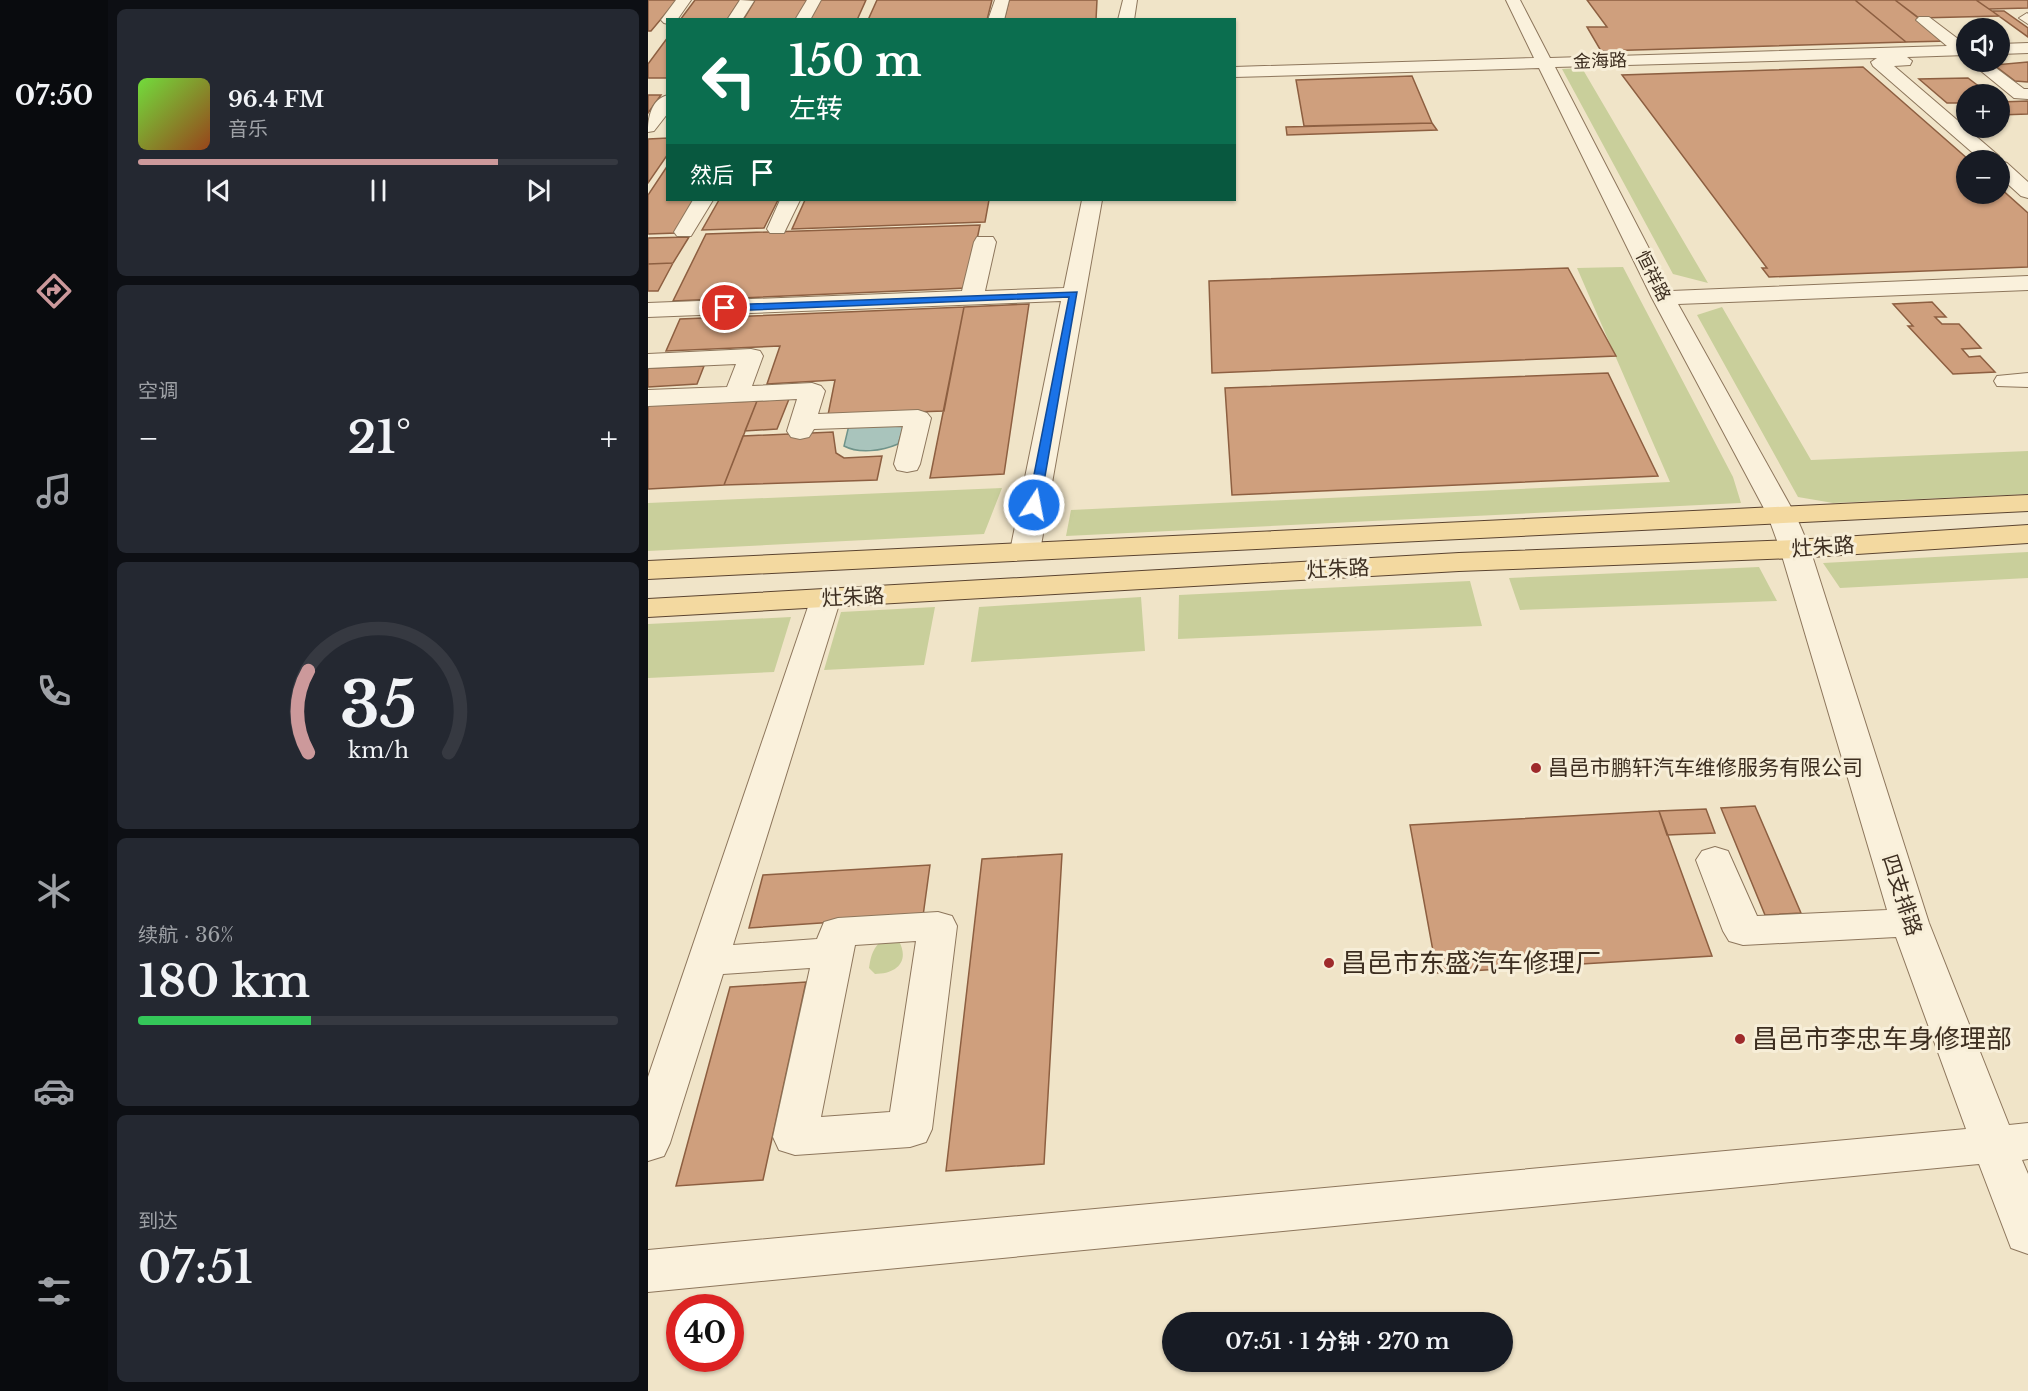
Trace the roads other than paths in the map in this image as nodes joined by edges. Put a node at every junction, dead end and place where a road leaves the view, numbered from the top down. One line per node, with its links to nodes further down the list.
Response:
1 (684, 0): 7 (street)
2 (814, 0): 9 (street)
3 (1002, 0): 10 (street)
4 (1130, 0): 11 (street)
5 (1513, 0): 22 (street, 恒祥路)
6 (747, 1): 8 (street)
7 (670, 18)
8 (735, 18)
9 (803, 18)
10 (997, 18)
11 (1126, 18)
12 (1924, 20): 15 (street)
13 (666, 22): 14 (street)
14 (656, 35)
15 (1956, 45)
16 (2028, 48): 17 (street)
17 (2010, 49)
18 (1956, 54): 22 (street, 金海路)
19 (1956, 55): 28 (street)
20 (2028, 57): 21 (street)
21 (2010, 58)
22 (1545, 62): 23 (street, 金海路); 40 (street, 恒祥路)
23 (1236, 72)
24 (1991, 72): 26 (street)
25 (664, 92): 27 (street)
26 (2028, 94)
27 (648, 127)
28 (1980, 150)
29 (2010, 176): 30 (street)
30 (2028, 192)
31 (702, 201): 35 (street)
32 (790, 201): 34 (street)
33 (1092, 201): 38 (street)
34 (777, 229)
35 (684, 232)
36 (985, 242): 39 (street)
37 (2028, 283): 40 (street)
38 (1074, 294): 39 (street); 49 (street)
39 (972, 298): 41 (street)
40 (1663, 298): 47 (street, 恒祥路)
41 (648, 310)
42 (648, 361): 43 (street)
43 (736, 394): 44 (street); 45 (street)
44 (648, 398)
45 (907, 464)
46 (2028, 503): 47 (main road, 灶朱路)
47 (1788, 532): 48 (main road, 灶朱路); 49 (main road, 灶朱路); 51 (main road, 灶朱路); 54 (street, 四支排路)
48 (2028, 534)
49 (1025, 551): 50 (main road, 灶朱路)
50 (648, 570)
51 (826, 598): 52 (main road, 灶朱路); 56 (street)
52 (648, 608)
53 (1715, 860): 54 (street)
54 (1910, 923): 58 (street, 四支排路)
55 (834, 952): 55 (street); 56 (street)
56 (707, 961): 57 (street)
57 (648, 1143)
58 (2011, 1143): 59 (street, 四支排路); 60 (street)
59 (2028, 1234)
60 (648, 1271)

